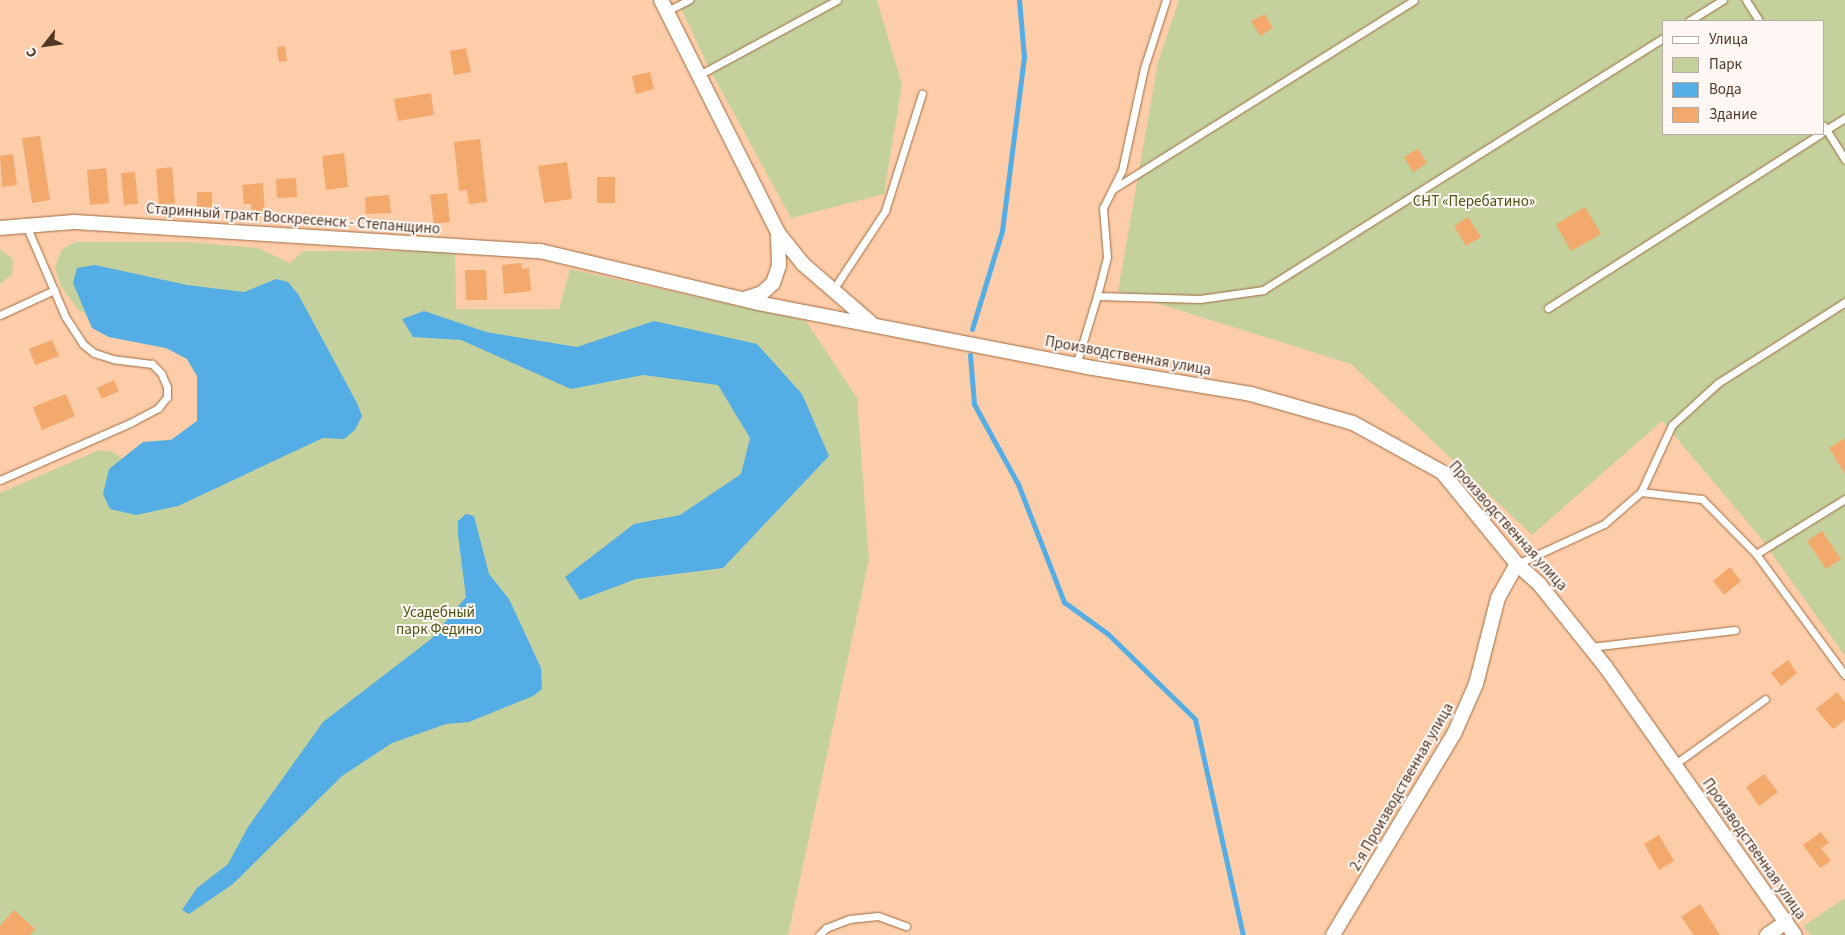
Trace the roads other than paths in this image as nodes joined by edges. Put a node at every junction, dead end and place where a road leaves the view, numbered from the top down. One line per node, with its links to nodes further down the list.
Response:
1 (690, 0): 7 (lane)
2 (837, 0): 11 (lane)
3 (1166, 0): 18 (lane)
4 (1414, 0): 18 (lane)
5 (1723, 0): 8 (lane)
6 (1746, 0): 9 (lane)
7 (664, 6): 11 (street)
8 (1691, 20)
9 (1758, 20)
10 (1662, 38): 24 (lane)
11 (698, 75): 21 (street)
12 (922, 94): 23 (lane)
13 (1845, 118): 14 (lane)
14 (1825, 129)
15 (1825, 131): 17 (lane)
16 (1816, 135): 27 (lane)
17 (1845, 160)
18 (1113, 189): 24 (lane)
19 (26, 225): 20 (street, Старинный тракт Воскресенск - Степанщино); 22 (lane); 25 (street, Старинный тракт Воскресенск - Степанщино)
20 (0, 228)
21 (778, 233): 23 (street); 25 (street)
22 (54, 290): 28 (lane); 31 (lane)
23 (833, 290): 29 (street)
24 (1096, 296): 30 (lane)
25 (743, 300): 29 (street, Производственная улица)
26 (1845, 302): 32 (lane)
27 (1548, 308)
28 (0, 315)
29 (871, 322): 30 (street, Производственная улица)
30 (1076, 364): 35 (street, Производственная улица)
31 (0, 480)
32 (1641, 492): 34 (lane); 35 (lane)
33 (1845, 499): 34 (lane)
34 (1756, 554): 38 (lane)
35 (1517, 564): 37 (street, Производственная улица); 44 (street, 2-я Производственная улица)
36 (1735, 630): 37 (lane)
37 (1590, 646): 40 (street, Производственная улица)
38 (1845, 675)
39 (1765, 699): 40 (lane)
40 (1675, 764): 41 (street, Производственная улица)
41 (1786, 922): 45 (street); 46 (street, Производственная улица)
42 (906, 926): 43 (lane)
43 (819, 935)
44 (1333, 935)
45 (1767, 935)
46 (1795, 935)

